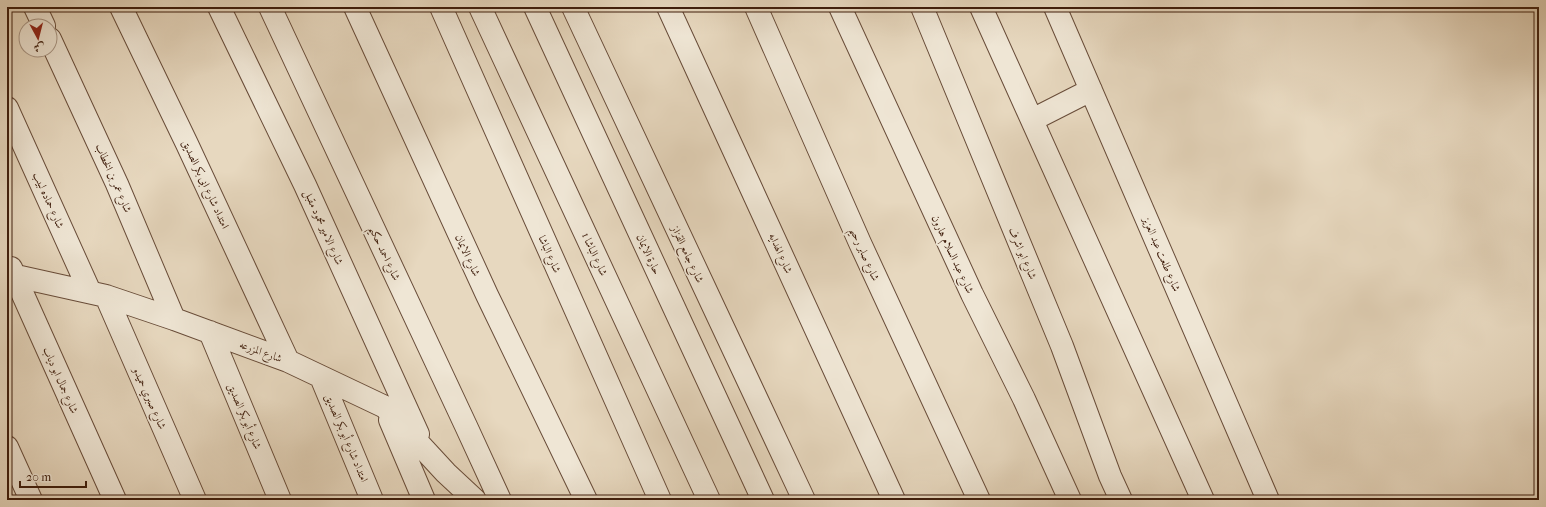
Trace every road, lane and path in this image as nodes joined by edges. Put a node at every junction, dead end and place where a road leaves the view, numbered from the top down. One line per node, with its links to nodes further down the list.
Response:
1 (35, 7): 16 (street)
2 (121, 7): 25 (street, امتداد شارع ابى بكر الصديق)
3 (219, 7): 29 (street, شارع الامير محمود مقبل)
4 (270, 7): 38 (street, شارع احمد حكيم)
5 (355, 7): 39 (street, شارع الايمان)
6 (441, 7): 40 (street, شارع الباشا)
7 (480, 7): 41 (street, شارع الباشا 1)
8 (535, 7): 42 (street, حارة الايمان)
9 (573, 7): 43 (street, شارع جامع القزاز)
10 (668, 7): 44 (street, شارع الهدايه)
11 (756, 7): 45 (street, شارع صابر رحيم)
12 (840, 7): 46 (street, شارع عبد السلام هارون)
13 (922, 7): 47 (street, شارع ابو اشرف)
14 (981, 7): 20 (street)
15 (1055, 7): 18 (street, شارع طلعت عبد العزيز)
16 (40, 18)
17 (58, 56): 23 (street, شارع عمر بن الخطاب)
18 (1091, 90): 20 (street); 49 (street, شارع طلعت عبد العزيز)
19 (7, 108): 22 (street, شارع حماده لبيب)
20 (1032, 120): 48 (street)
21 (10, 270): 22 (street, شارع المزرعه); 32 (street, شارع جمال ابو دياب)
22 (98, 294): 23 (street, شارع المزرعه); 33 (street, شارع صبري حميدو)
23 (174, 319): 24 (street, شارع المزرعه)
24 (210, 332): 25 (street, شارع المزرعه); 34 (street, شارع أبو بكر الصديق)
25 (288, 361): 26 (street, شارع المزرعه)
26 (321, 377): 27 (street, شارع المزرعه); 35 (street, امتداد شارع أبو بكر الصديق)
27 (385, 407): 29 (street, شارع المزرعه); 36 (street)
28 (7, 447): 30 (street)
29 (425, 449): 37 (street, شارع المزرعه)
30 (13, 475): 31 (street)
31 (31, 500)
32 (115, 500)
33 (195, 500)
34 (280, 500)
35 (372, 500)
36 (424, 500)
37 (475, 500)
38 (500, 500)
39 (586, 500)
40 (660, 500)
41 (709, 500)
42 (763, 500)
43 (804, 500)
44 (894, 500)
45 (979, 500)
46 (1070, 500)
47 (1121, 500)
48 (1203, 500)
49 (1268, 500)

